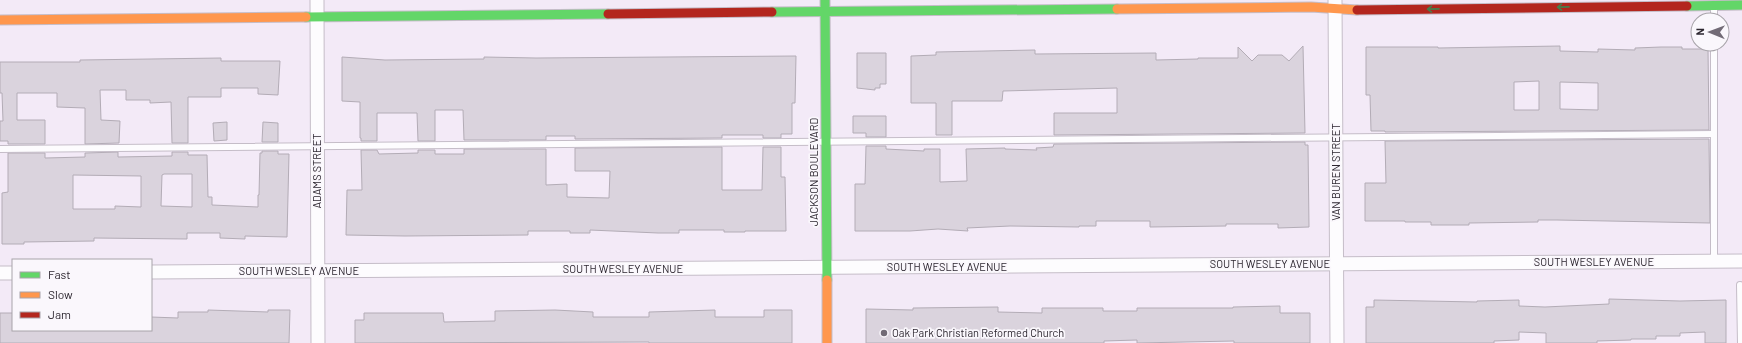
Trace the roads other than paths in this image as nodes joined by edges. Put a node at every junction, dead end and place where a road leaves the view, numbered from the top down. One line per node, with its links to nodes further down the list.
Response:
1 (317, 0): 7 (street, ADAMS STREET)
2 (825, 0): 6 (street, JACKSON BOULEVARD)
3 (1714, 3): 4 (street, one-way to 4); 5 (street)
4 (1335, 5): 6 (street); 11 (street, VAN BUREN STREET)
5 (1742, 5)
6 (825, 11): 7 (street); 12 (street, JACKSON BOULEVARD)
7 (317, 17): 8 (street); 13 (street, ADAMS STREET)
8 (0, 20)
9 (1714, 52): 10 (lane)
10 (1714, 134): 11 (lane); 15 (lane)
11 (1336, 137): 12 (lane); 17 (street, VAN BUREN STREET)
12 (826, 142): 13 (lane); 18 (street, JACKSON BOULEVARD)
13 (318, 146): 14 (lane); 19 (street, ADAMS STREET)
14 (0, 149)
15 (1714, 261): 16 (street, SOUTH WESLEY AVENUE); 17 (street, SOUTH WESLEY AVENUE)
16 (1742, 261)
17 (1336, 264): 18 (street, SOUTH WESLEY AVENUE); 26 (street, VAN BUREN STREET)
18 (827, 267): 19 (street, SOUTH WESLEY AVENUE); 25 (street, JACKSON BOULEVARD)
19 (318, 271): 20 (street, SOUTH WESLEY AVENUE); 24 (street, ADAMS STREET)
20 (152, 272)
21 (0, 273): 22 (street)
22 (12, 273)
23 (1740, 285): 27 (lane)
24 (318, 343)
25 (827, 343)
26 (1337, 343)
27 (1741, 343)

